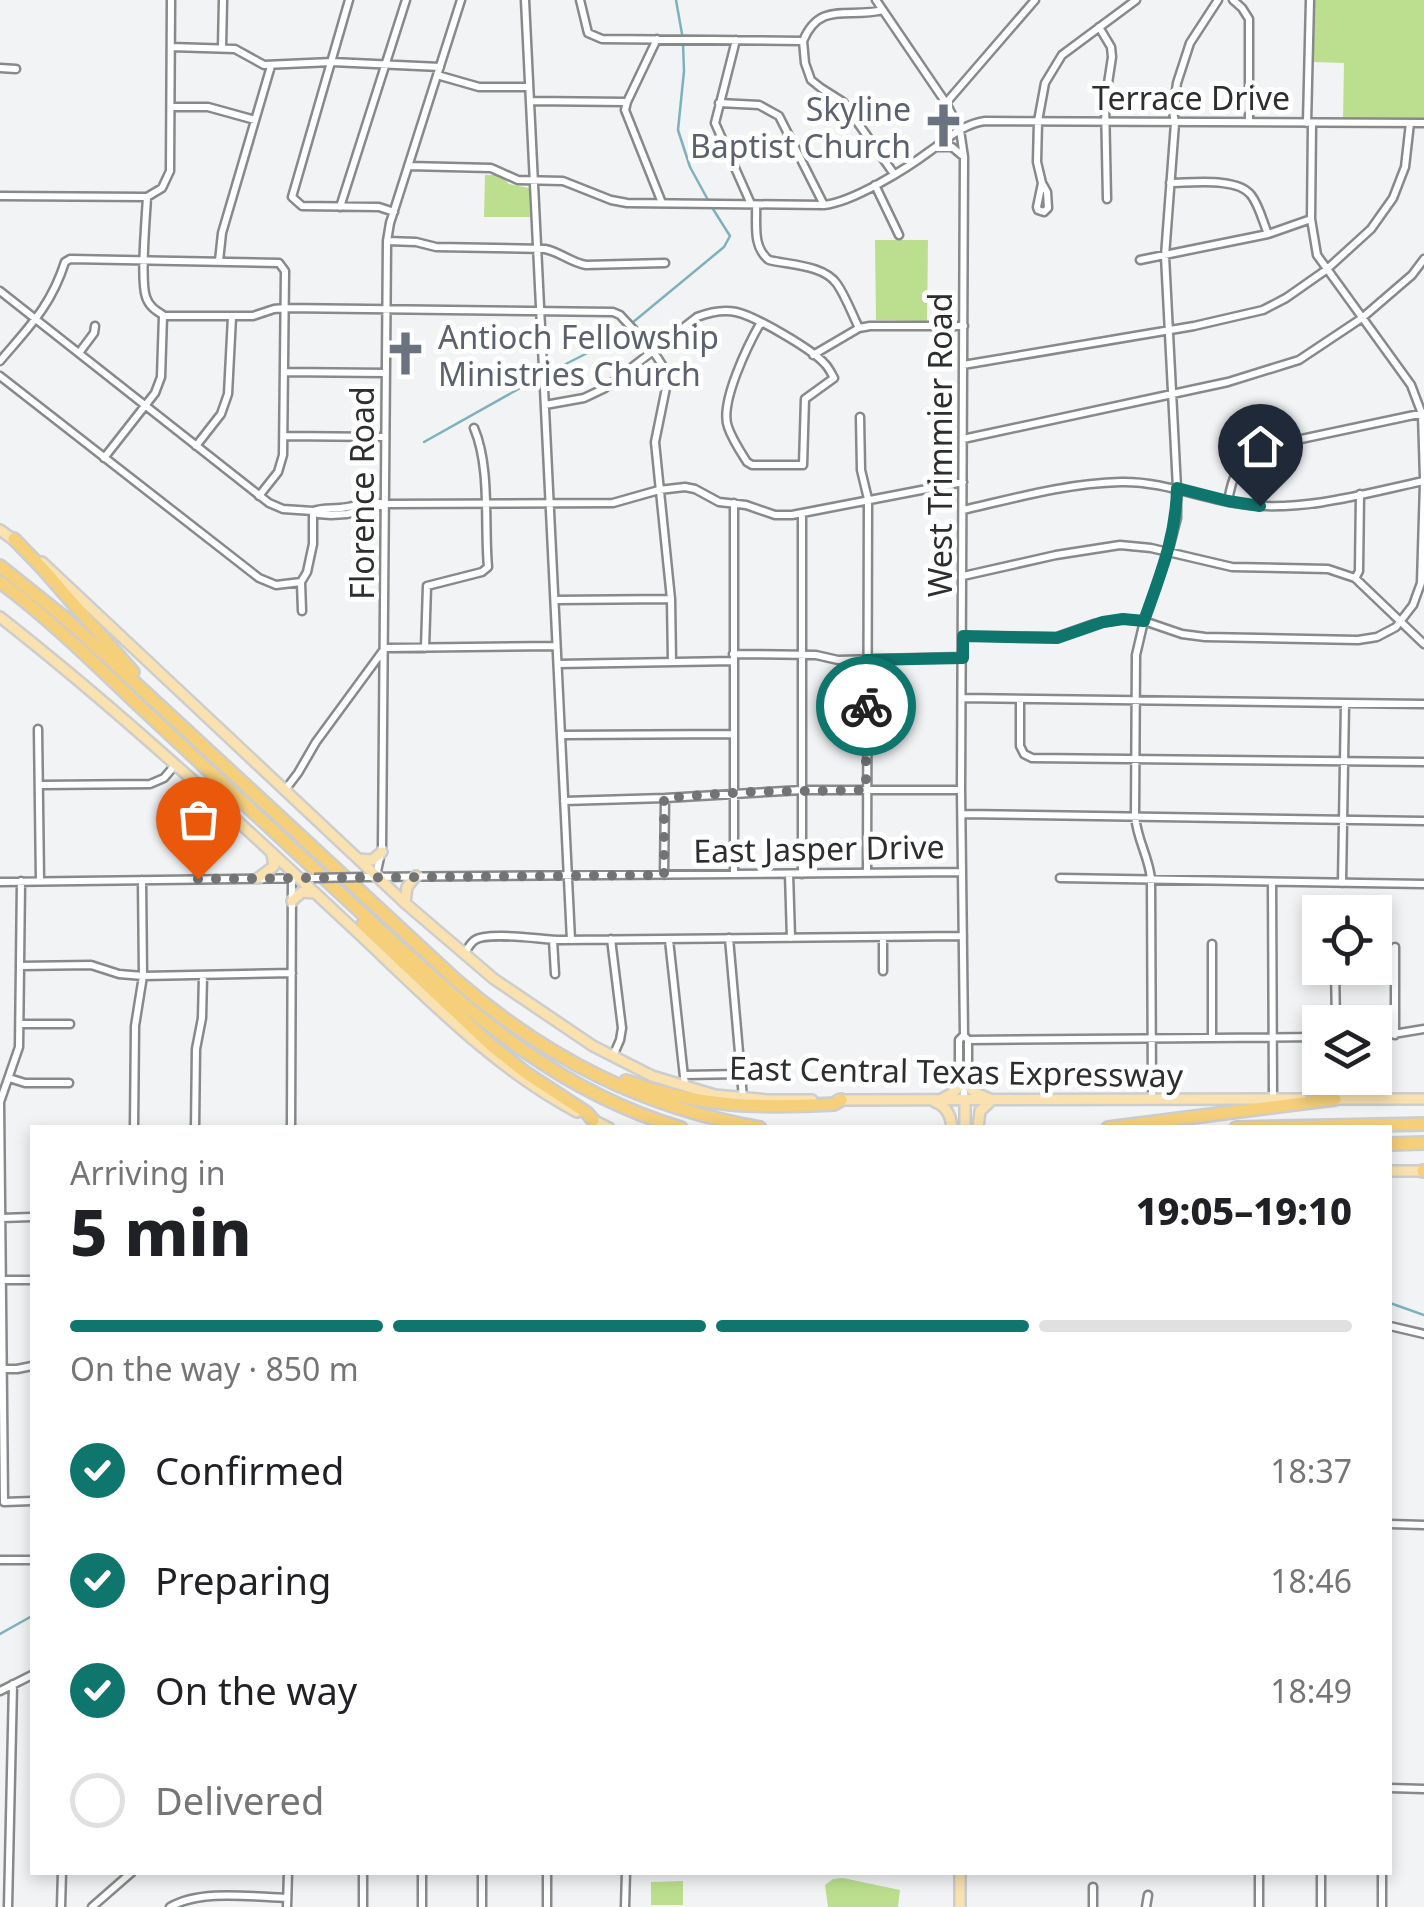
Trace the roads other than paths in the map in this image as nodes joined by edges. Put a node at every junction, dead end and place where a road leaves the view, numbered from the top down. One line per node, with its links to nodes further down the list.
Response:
1 (171, 0): 19 (street)
2 (223, 0): 20 (street)
3 (349, 0): 21 (street)
4 (406, 0): 22 (street)
5 (461, 0): 26 (street, Florence Road)
6 (525, 0): 27 (street)
7 (580, 0): 16 (street)
8 (876, 0): 14 (street, West Trimmier Road)
9 (1034, 0): 30 (street)
10 (1136, 0): 15 (street)
11 (1218, 0): 36 (street)
12 (1233, 0): 37 (street)
13 (1310, 0): 38 (street)
14 (884, 10): 18 (street); 30 (street, West Trimmier Road)
15 (1099, 27): 34 (street); 35 (street)
16 (657, 39): 17 (street); 29 (street)
17 (736, 40): 18 (street); 31 (street)
18 (803, 40): 45 (street)
19 (171, 47): 20 (street); 32 (street)
20 (222, 48): 23 (street)
21 (332, 62): 22 (street); 23 (street); 56 (street)
22 (387, 63): 26 (street); 56 (street)
23 (272, 66): 33 (street)
24 (0, 68): 25 (street)
25 (16, 69)
26 (439, 71): 27 (street); 44 (street, Florence Road)
27 (529, 87): 28 (street)
28 (530, 101): 29 (street); 46 (street)
29 (627, 102): 53 (street)
30 (946, 102): 41 (street, West Trimmier Road)
31 (719, 103): 54 (street); 55 (street)
32 (172, 107): 33 (street); 51 (street)
33 (256, 120): 67 (street)
34 (1038, 121): 35 (street, Terrace Drive); 41 (street, Terrace Drive); 47 (street)
35 (1105, 122): 36 (street, Terrace Drive); 52 (street)
36 (1175, 123): 37 (street, Terrace Drive); 48 (street)
37 (1250, 123): 38 (street, Terrace Drive)
38 (1310, 123): 39 (street, Terrace Drive); 58 (street)
39 (1410, 123): 40 (street, Terrace Drive); 69 (street)
40 (1424, 123)
41 (960, 130): 42 (street); 43 (street, West Trimmier Road)
42 (936, 148): 43 (street); 45 (street)
43 (964, 156): 80 (street, West Trimmier Road)
44 (408, 166): 46 (street); 57 (street, Florence Road)
45 (894, 174): 49 (street)
46 (534, 182): 53 (street); 62 (street)
47 (1042, 183)
48 (1170, 183): 60 (street); 63 (street)
49 (874, 185): 55 (street); 59 (street)
50 (0, 196): 51 (street)
51 (147, 197): 64 (street)
52 (1107, 200)
53 (662, 204): 54 (street)
54 (754, 205): 55 (street); 81 (street)
55 (824, 206)
56 (340, 207): 57 (street)
57 (394, 212): 61 (street, Florence Road)
58 (1311, 219): 60 (street); 69 (street)
59 (899, 234)
60 (1268, 234): 63 (street)
61 (387, 242): 62 (street); 72 (street, Florence Road)
62 (537, 248): 68 (street); 73 (street)
63 (1165, 256): 66 (street); 82 (street)
64 (145, 259): 67 (street); 74 (street); 77 (street)
65 (1424, 259): 76 (street)
66 (1140, 260)
67 (220, 261): 71 (street)
68 (665, 263)
69 (1326, 270): 76 (street); 82 (street)
70 (0, 291): 77 (street)
71 (285, 308): 72 (street); 75 (street); 88 (street)
72 (386, 309): 73 (street); 89 (street, Florence Road)
73 (540, 311): 83 (street); 92 (street)
74 (163, 316): 75 (street); 93 (street)
75 (232, 317): 100 (street)
76 (1362, 318): 91 (street); 94 (street)
77 (35, 320): 84 (street); 86 (street)
78 (762, 322): 83 (street); 85 (street); 85 (street)
79 (95, 326): 84 (street)
80 (964, 326): 81 (street); 87 (street, West Trimmier Road)
81 (859, 328): 85 (street)
82 (1167, 330): 87 (street); 91 (street)
83 (652, 352): 92 (street); 105 (street)
84 (78, 354): 93 (street)
85 (813, 355)
86 (0, 361)
87 (963, 365): 99 (street, West Trimmier Road)
88 (284, 372): 89 (street); 97 (street)
89 (386, 373): 98 (street, Florence Road)
90 (0, 376): 101 (street)
91 (1171, 394): 99 (street); 104 (street)
92 (545, 405): 113 (street)
93 (145, 406): 100 (street); 101 (street)
94 (1423, 414): 102 (street); 109 (street)
95 (860, 418): 108 (street)
96 (474, 428): 112 (street)
97 (284, 436): 98 (street); 107 (street)
98 (385, 437): 111 (street, Florence Road)
99 (963, 439): 103 (street, West Trimmier Road)
100 (196, 446): 107 (street)
101 (104, 458): 124 (street)
102 (1424, 481): 106 (street); 132 (street)
103 (963, 482): 108 (street); 114 (street, West Trimmier Road)
104 (1177, 488): 109 (street); 114 (street); 119 (street)
105 (659, 490): 110 (street); 113 (street); 126 (street)
106 (1360, 494): 109 (street); 122 (street)
107 (260, 496): 115 (street)
108 (868, 499): 116 (street); 141 (street)
109 (1228, 501)
110 (734, 503): 116 (street); 139 (street)
111 (385, 504): 112 (street); 115 (street); 136 (street, Florence Road)
112 (485, 504): 113 (street); 137 (street)
113 (550, 504): 127 (street)
114 (962, 510): 121 (street, West Trimmier Road)
115 (312, 511): 124 (street)
116 (802, 513): 138 (street)
117 (0, 530): 118 (main road, East Central Texas Expressway)
118 (14, 540): 146 (highway); 158 (main road, East Central Texas Expressway)
119 (1168, 552): 121 (street); 122 (street); 131 (street)
120 (0, 566): 146 (highway)
121 (963, 576): 133 (street, West Trimmier Road)
122 (1355, 578): 132 (street)
123 (0, 582): 130 (highway)
124 (302, 582): 128 (street)
125 (0, 591): 130 (highway)
126 (671, 599): 127 (street); 142 (street)
127 (554, 600): 135 (street)
128 (302, 612)
129 (0, 616): 156 (main road)
130 (42, 616): 192 (highway)
131 (1144, 621): 132 (street); 133 (street); 147 (street)
132 (1402, 621): 134 (street)
133 (963, 636): 140 (street, West Trimmier Road)
134 (1424, 644)
135 (556, 646): 137 (street); 143 (street)
136 (385, 648): 137 (street); 158 (street); 170 (street, Florence Road)
137 (426, 648)
138 (802, 655): 139 (street); 141 (street); 159 (street)
139 (734, 658): 142 (street); 151 (street)
140 (963, 658): 141 (street); 144 (street, West Trimmier Road)
141 (866, 660): 160 (street)
142 (672, 662): 143 (street)
143 (558, 664): 152 (street)
144 (962, 698): 145 (street); 161 (street, West Trimmier Road)
145 (1020, 699): 147 (street); 153 (street)
146 (153, 700): 224 (highway)
147 (1135, 701): 148 (street); 153 (street)
148 (1345, 703): 149 (street); 154 (street)
149 (1424, 704)
150 (38, 730): 157 (street)
151 (734, 734): 152 (street); 162 (street)
152 (560, 735): 164 (street)
153 (1135, 759): 154 (street); 166 (street)
154 (1344, 762): 155 (street); 167 (street)
155 (1424, 762)
156 (176, 764): 157 (street); 169 (main road)
157 (40, 785): 187 (street)
158 (284, 790): 171 (main road, East Central Texas Expressway)
159 (802, 790): 160 (street); 162 (street); 176 (street)
160 (866, 790): 161 (street); 173 (street)
161 (962, 790): 165 (street, West Trimmier Road)
162 (733, 792): 163 (street); 174 (street)
163 (664, 798): 164 (street); 178 (street)
164 (564, 801): 177 (street)
165 (962, 814): 166 (street); 172 (street, West Trimmier Road)
166 (1134, 816): 167 (street); 184 (street)
167 (1343, 820): 168 (street); 190 (street)
168 (1424, 821)
169 (271, 851): 181 (main road); 182 (main road)
170 (382, 852): 171 (main road); 179 (street, Florence Road)
171 (359, 860): 179 (main road, East Central Texas Expressway)
172 (962, 872): 173 (street, East Jasper Drive); 197 (street, West Trimmier Road)
173 (867, 873): 176 (street, East Jasper Drive)
174 (734, 874): 175 (street, East Jasper Drive); 178 (street, East Jasper Drive)
175 (789, 874): 176 (street, East Jasper Drive); 199 (street)
176 (802, 874)
177 (568, 875): 178 (street, East Jasper Drive); 180 (street, East Jasper Drive); 202 (street)
178 (664, 875)
179 (376, 876): 180 (street, East Jasper Drive); 182 (street, East Jasper Drive, bridge); 195 (main road, East Central Texas Expressway)
180 (416, 876): 195 (main road)
181 (258, 878): 182 (street, East Jasper Drive); 185 (street, East Jasper Drive)
182 (296, 878): 193 (main road); 194 (street)
183 (1060, 878): 184 (street)
184 (1151, 879): 189 (street); 220 (street)
185 (142, 880): 187 (street, East Jasper Drive); 211 (street)
186 (21, 881): 187 (street, East Jasper Drive); 188 (street, East Jasper Drive); 207 (street)
187 (40, 881)
188 (0, 882)
189 (1272, 882): 190 (street); 222 (street)
190 (1342, 883): 191 (street)
191 (1424, 884)
192 (337, 890): 242 (highway); 247 (highway)
193 (316, 893): 194 (main road); 242 (main road)
194 (292, 902): 209 (street)
195 (405, 902): 206 (main road, East Central Texas Expressway)
196 (883, 936): 197 (street); 199 (street); 208 (street)
197 (962, 936): 216 (street, West Trimmier Road)
198 (729, 938): 199 (street); 200 (street); 226 (street)
199 (791, 938)
200 (669, 939): 203 (street); 227 (street)
201 (553, 940): 202 (street); 206 (street); 210 (street)
202 (571, 940): 203 (street)
203 (612, 940): 225 (street)
204 (1212, 944): 221 (street)
205 (1395, 948): 218 (street)
206 (463, 954): 225 (main road, East Central Texas Expressway)
207 (20, 966): 211 (street); 213 (street)
208 (883, 972)
209 (292, 974): 212 (street); 246 (street)
210 (555, 974)
211 (143, 976): 212 (street); 244 (street)
212 (203, 976): 245 (street)
213 (20, 1024): 214 (street); 229 (street)
214 (70, 1024)
215 (1424, 1029): 218 (street)
216 (965, 1034): 223 (street); 223 (street); 228 (street, West Trimmier Road); 228 (street, West Trimmier Road)
217 (1392, 1035): 218 (street)
218 (1395, 1035)
219 (1302, 1037): 222 (street)
220 (1151, 1038): 221 (street); 223 (street); 234 (street)
221 (1212, 1038): 222 (street)
222 (1273, 1038): 235 (street)
223 (981, 1039)
224 (548, 1050): 238 (highway); 248 (highway)
225 (612, 1058): 231 (main road, East Central Texas Expressway)
226 (742, 1074): 227 (street); 233 (street)
227 (684, 1075): 231 (street)
228 (964, 1076): 239 (street, West Trimmier Road); 240 (main road); 241 (main road)
229 (9, 1078): 230 (street); 232 (street)
230 (69, 1083)
231 (685, 1088): 233 (main road, East Central Texas Expressway)
232 (1, 1095): 259 (street)
233 (744, 1098): 238 (main road, East Central Texas Expressway)
234 (1152, 1099): 235 (main road, East Central Texas Expressway); 240 (main road, East Central Texas Expressway)
235 (1273, 1099): 236 (main road, East Central Texas Expressway)
236 (1336, 1099): 237 (main road, East Central Texas Expressway); 252 (highway)
237 (1424, 1099)
238 (841, 1100): 241 (main road, East Central Texas Expressway)
239 (964, 1100): 240 (main road, East Central Texas Expressway); 241 (main road, East Central Texas Expressway); 250 (main road, West Trimmier Road)
240 (992, 1100): 251 (main road)
241 (933, 1101): 249 (main road)
242 (595, 1123)
243 (1424, 1124): 253 (highway)
244 (134, 1125)
245 (195, 1125)
246 (290, 1125)
247 (673, 1125)
248 (747, 1125)
249 (951, 1125)
250 (965, 1125)
251 (978, 1125)
252 (1132, 1125)
253 (1377, 1125)
254 (1424, 1143): 255 (highway)
255 (1392, 1144)
256 (1392, 1171): 257 (main road)
257 (1424, 1171)
258 (30, 1217): 259 (street)
259 (1, 1218): 260 (street)
260 (0, 1280): 261 (street); 265 (street)
261 (30, 1280)
262 (1392, 1326): 263 (street)
263 (1424, 1334)
264 (30, 1366): 265 (street)
265 (1, 1369): 267 (street)
266 (30, 1501): 267 (street)
267 (2, 1502)
268 (1392, 1524): 269 (street)
269 (1424, 1524)
270 (0, 1560): 271 (street)
271 (30, 1560)
272 (30, 1676): 273 (street)
273 (12, 1684): 274 (street); 291 (street)
274 (0, 1691)
275 (1392, 1788): 276 (street)
276 (1424, 1789)
277 (62, 1875): 292 (street)
278 (288, 1875): 290 (street)
279 (363, 1875): 295 (street)
280 (422, 1875): 296 (street)
281 (482, 1875): 297 (street)
282 (548, 1875): 298 (street)
283 (626, 1875): 299 (street)
284 (960, 1875): 300 (main road)
285 (1259, 1875): 302 (street)
286 (1321, 1875): 303 (street)
287 (1382, 1875): 304 (street)
288 (120, 1877): 293 (street)
289 (1094, 1887): 301 (street)
290 (288, 1902): 294 (street)
291 (8, 1907)
292 (61, 1907)
293 (92, 1907)
294 (170, 1907)
295 (363, 1907)
296 (422, 1907)
297 (482, 1907)
298 (547, 1907)
299 (626, 1907)
300 (960, 1907)
301 (1093, 1907)
302 (1258, 1907)
303 (1321, 1907)
304 (1382, 1907)

